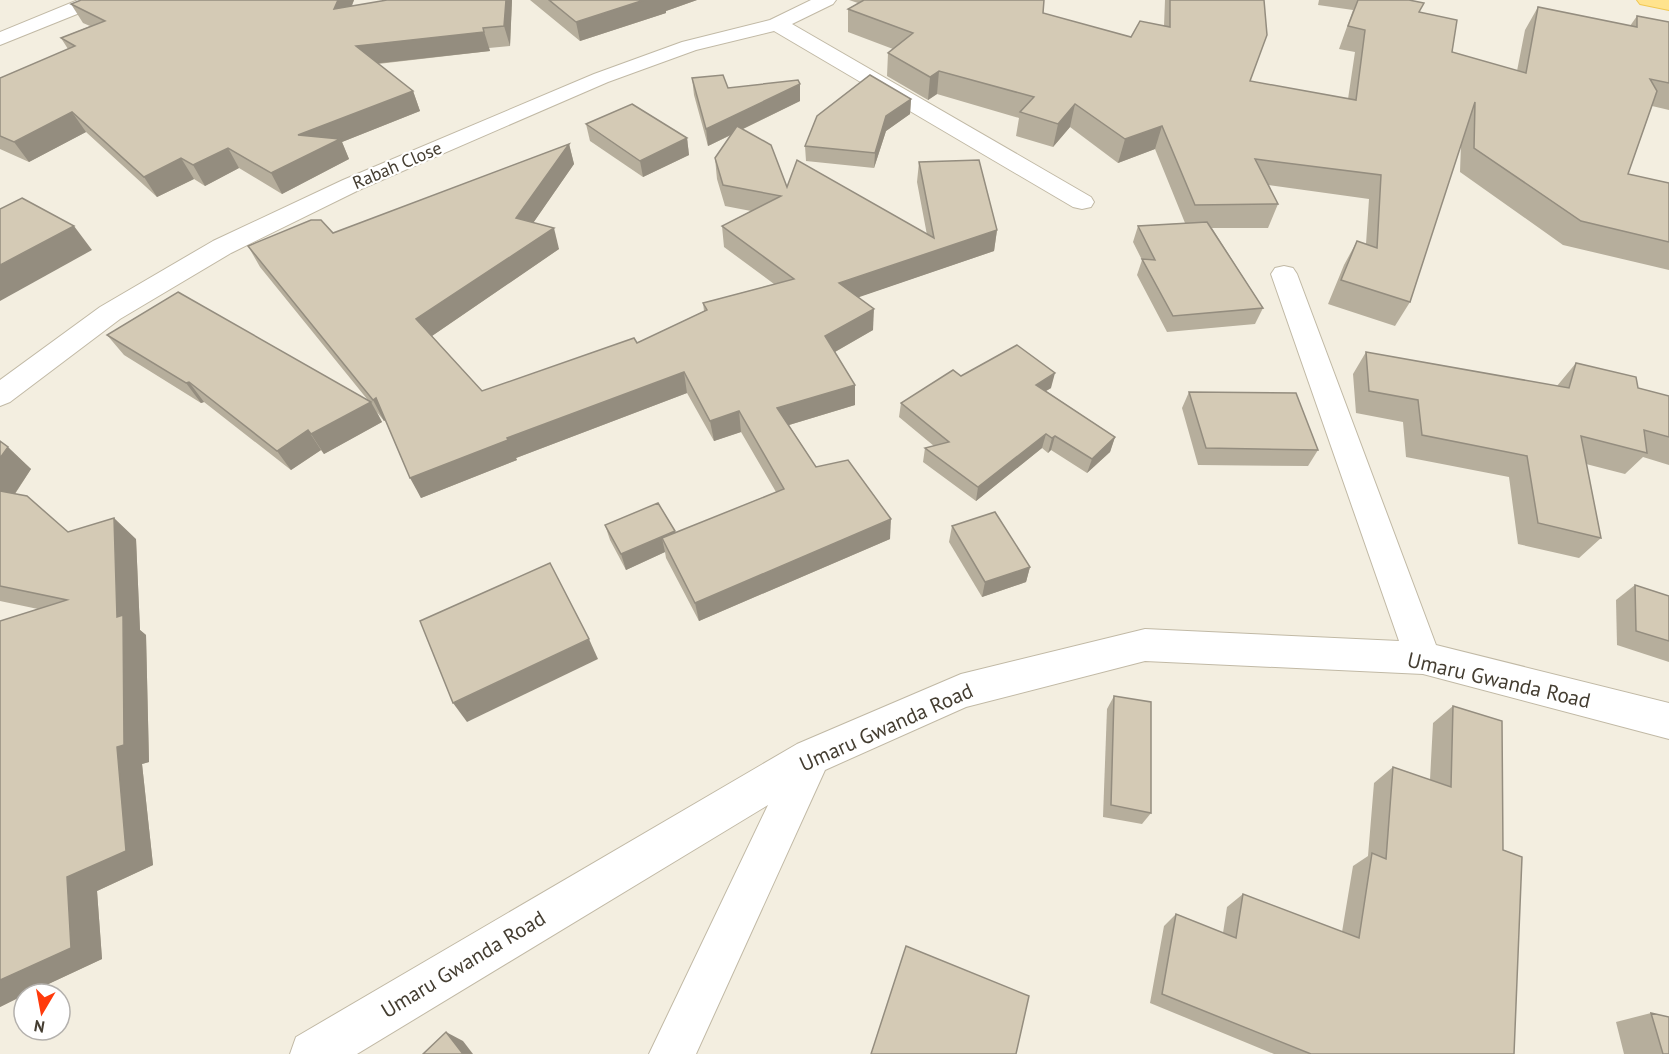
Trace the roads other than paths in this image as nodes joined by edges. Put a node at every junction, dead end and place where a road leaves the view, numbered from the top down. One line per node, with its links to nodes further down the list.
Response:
1 (95, 0): 6 (street)
2 (826, 0): 5 (street, Rabah Close)
3 (1647, 0): 4 (main road)
4 (1669, 4)
5 (777, 24): 7 (street); 9 (street, Rabah Close)
6 (0, 39)
7 (1082, 201)
8 (1284, 274): 10 (street)
9 (0, 395)
10 (1423, 658): 11 (street, Umaru Gwanda Road); 12 (street, Umaru Gwanda Road)
11 (1669, 720)
12 (811, 757): 13 (street, Umaru Gwanda Road); 14 (street)
13 (313, 1054)
14 (672, 1054)

